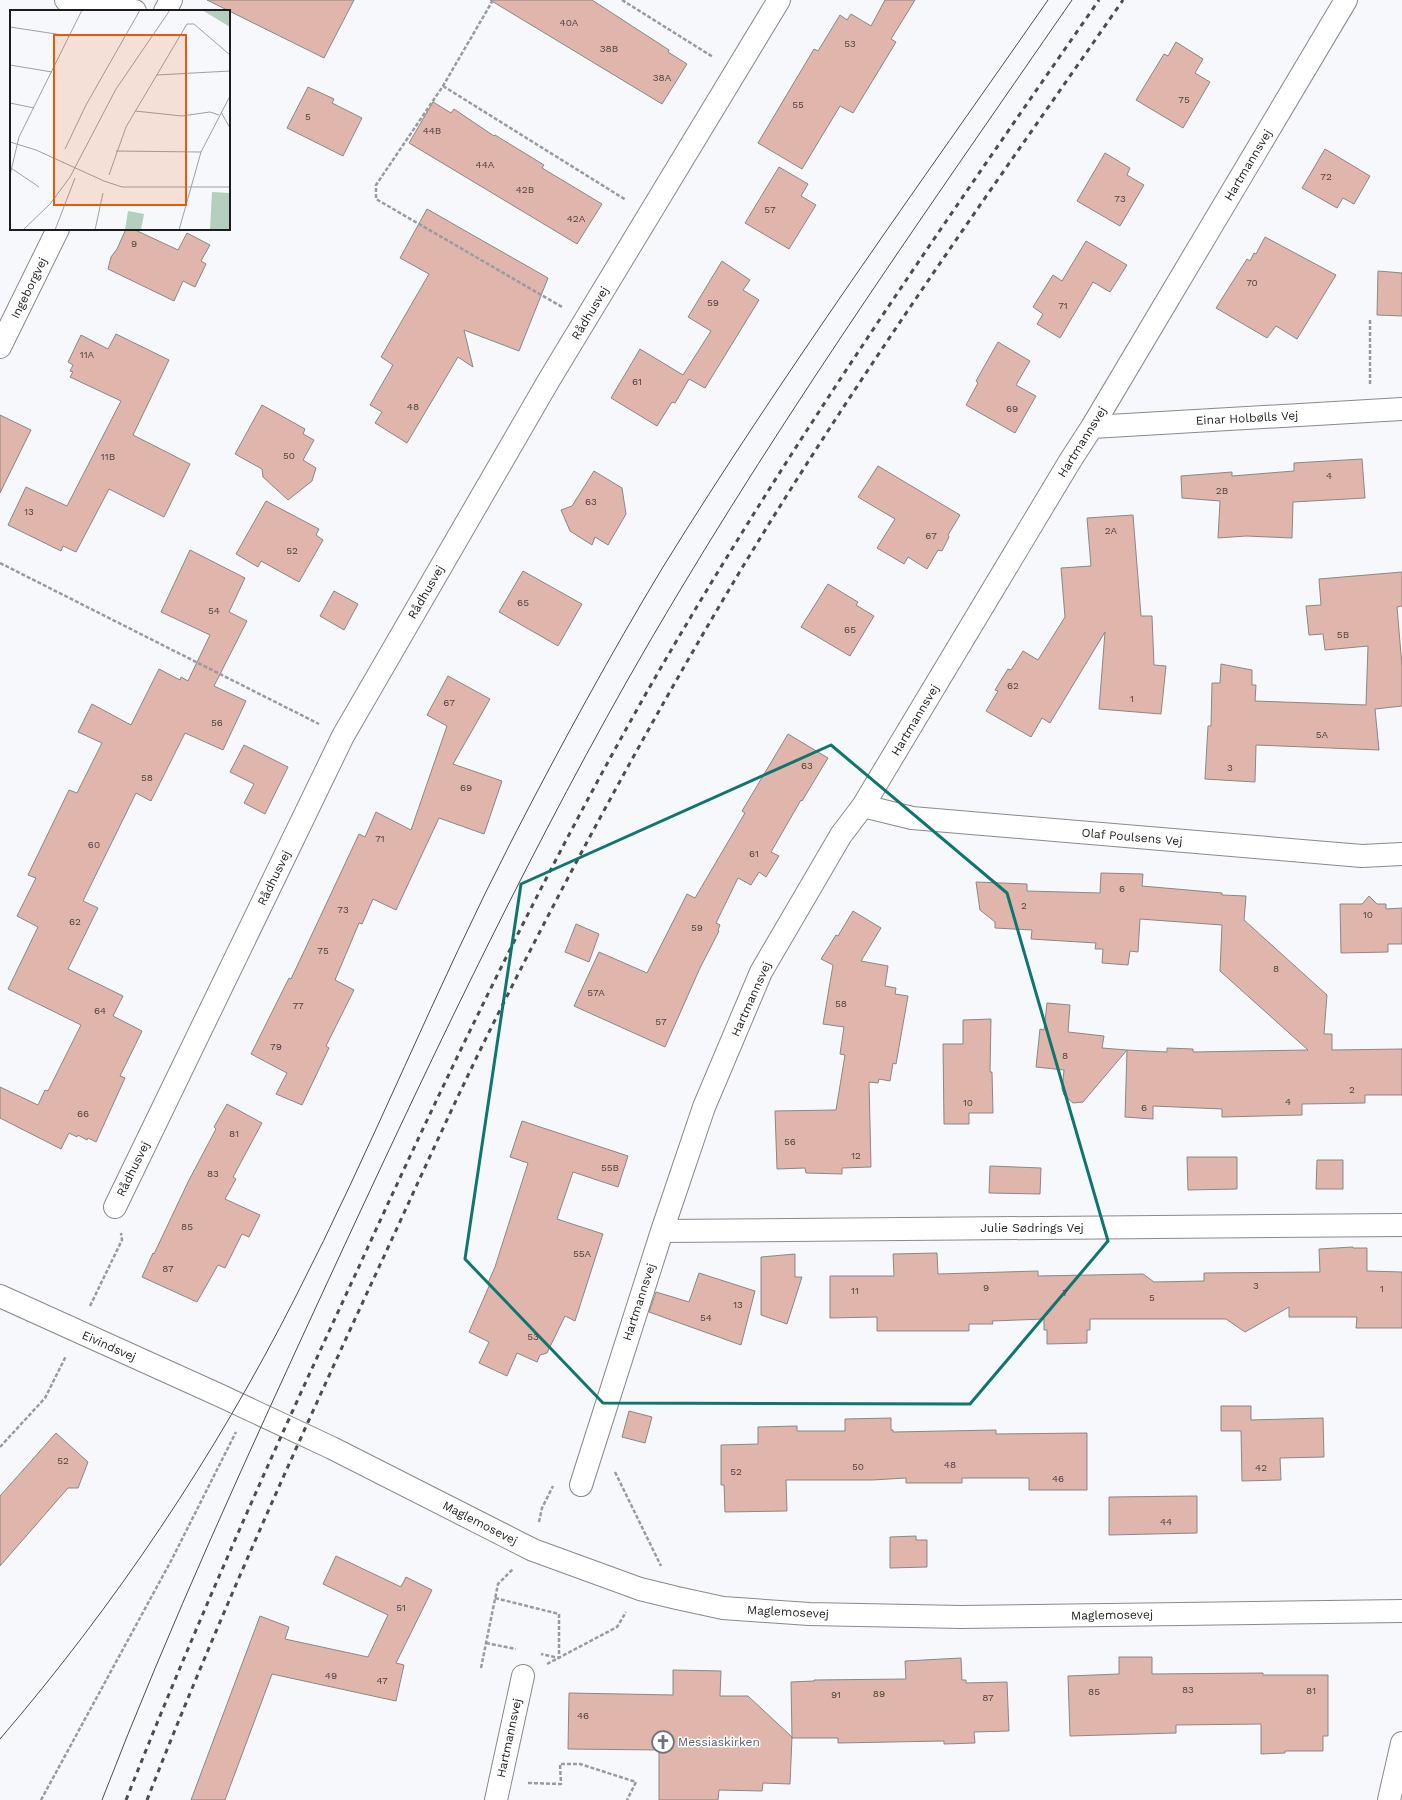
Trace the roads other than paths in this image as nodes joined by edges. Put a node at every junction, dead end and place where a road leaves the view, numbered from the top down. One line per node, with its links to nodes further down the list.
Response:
1 (66, 0): 5 (street)
2 (171, 0): 6 (street)
3 (780, 0): 13 (street, Rådhusvej)
4 (1346, 0): 10 (street, Hartmannsvej)
5 (129, 10)
6 (166, 10)
7 (58, 230): 8 (street, Ingeborgvej)
8 (0, 347)
9 (1402, 409): 10 (street, Einar Holbølls Vej)
10 (1092, 427): 11 (street, Hartmannsvej)
11 (863, 806): 12 (street, Olaf Poulsens Vej); 15 (street, Hartmannsvej)
12 (1402, 854)
13 (115, 1207)
14 (1402, 1225): 15 (street, Julie Sødrings Vej)
15 (662, 1231): 18 (street, Hartmannsvej)
16 (0, 1296): 17 (street, Eivindsvej)
17 (219, 1395): 19 (street, Maglemosevej)
18 (581, 1485)
19 (1402, 1611)
20 (523, 1676): 22 (street, Hartmannsvej)
21 (1402, 1742): 23 (street)
22 (498, 1791)
23 (1389, 1800)

